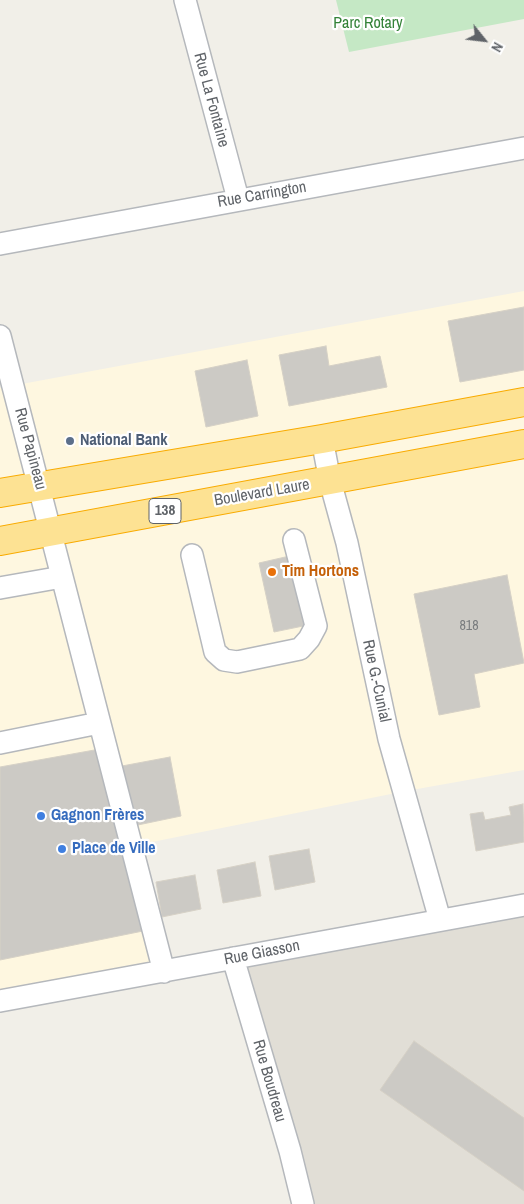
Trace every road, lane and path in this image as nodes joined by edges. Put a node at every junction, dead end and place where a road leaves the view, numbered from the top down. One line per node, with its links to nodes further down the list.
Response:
1 (185, 0): 3 (street, Rue La Fontaine)
2 (524, 148): 3 (street, Rue Carrington)
3 (238, 199): 4 (street, Rue Carrington)
4 (0, 244)
5 (0, 336): 10 (street, Rue Papineau)
6 (524, 402): 7 (highway)
7 (322, 440): 9 (street, Rue G.-Cunial); 10 (highway)
8 (524, 444): 9 (highway, Boulevard Laure / 138)
9 (330, 481): 12 (highway, Boulevard Laure / 138); 21 (street, Rue G.-Cunial)
10 (40, 486): 11 (highway); 12 (street, Rue Papineau)
11 (0, 493)
12 (51, 532): 14 (highway, Boulevard Laure / 138); 16 (street, Rue Papineau)
13 (294, 540): 15 (street)
14 (0, 541)
15 (192, 555)
16 (62, 577): 17 (street); 18 (street, Rue Papineau)
17 (0, 588)
18 (99, 723): 19 (street); 23 (street, Rue Papineau)
19 (0, 743)
20 (524, 905): 21 (street, Rue Giasson)
21 (440, 920): 22 (street, Rue Giasson)
22 (234, 958): 23 (street, Rue Giasson); 25 (street, Rue Boudreau)
23 (164, 972): 24 (street, Rue Giasson)
24 (0, 1001)
25 (303, 1204)

